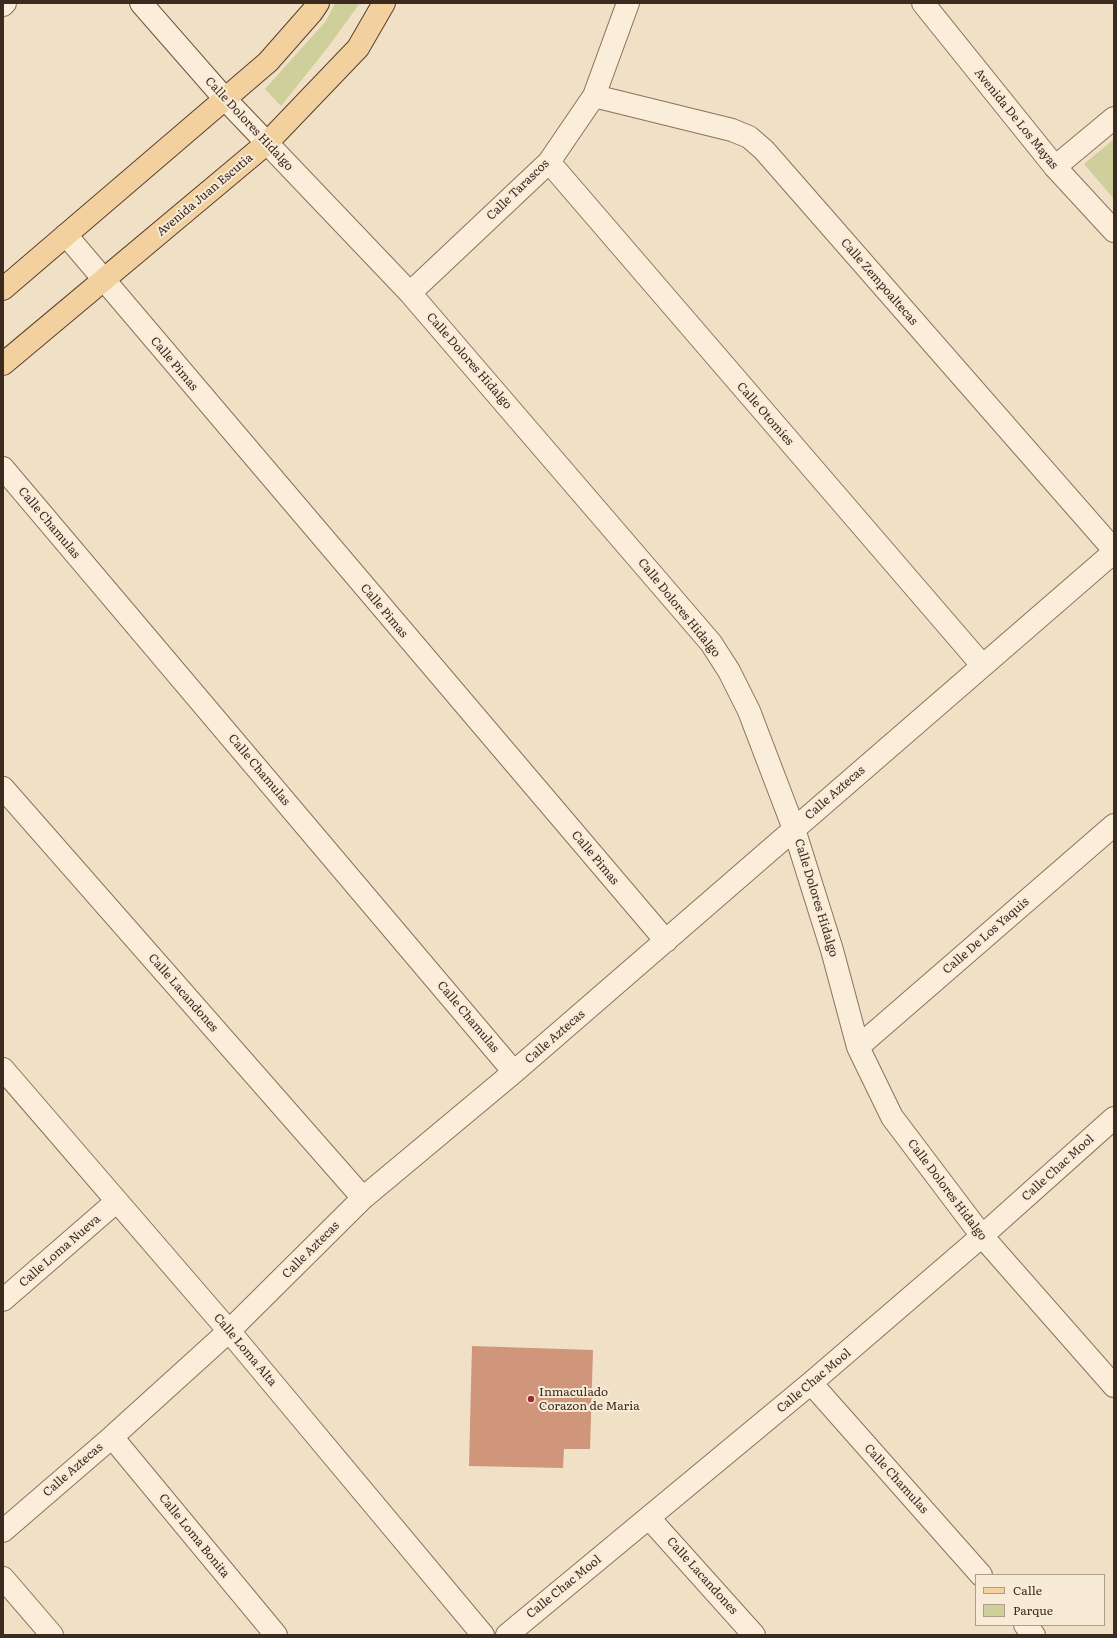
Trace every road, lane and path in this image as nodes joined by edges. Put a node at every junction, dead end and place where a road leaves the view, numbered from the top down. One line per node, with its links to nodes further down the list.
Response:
1 (142, 3): 7 (street, Calle Dolores Hidalgo)
2 (318, 3): 7 (main road)
3 (384, 3): 9 (main road, Avenida Juan Escutia)
4 (628, 3): 6 (street, Calle Tarascos)
5 (923, 3): 11 (street, Avenida De Los Mayas)
6 (594, 96): 10 (street, Calle Tarascos); 19 (street, Calle Zempoaltecas)
7 (225, 99): 9 (street, Calle Dolores Hidalgo); 13 (main road)
8 (1114, 118): 11 (street)
9 (266, 143): 14 (main road, Avenida Juan Escutia); 16 (street, Calle Dolores Hidalgo)
10 (549, 162): 16 (street, Calle Tarascos); 20 (street, Calle Otomíes)
11 (1055, 167): 12 (street, Avenida De Los Mayas)
12 (1114, 231)
13 (66, 235): 14 (street, Calle Pimas); 15 (main road)
14 (103, 281): 17 (main road, Avenida Juan Escutia); 24 (street, Calle Pimas)
15 (3, 288)
16 (410, 293): 23 (street, Calle Dolores Hidalgo)
17 (3, 364)
18 (3, 468): 26 (street, Calle Chamulas)
19 (1114, 551): 20 (street, Calle Aztecas)
20 (982, 665): 23 (street, Calle Aztecas)
21 (3, 788): 29 (street, Calle Lacandones)
22 (1114, 825): 25 (street, Calle De Los Yaquis)
23 (794, 829): 24 (street, Calle Aztecas); 25 (street, Calle Dolores Hidalgo)
24 (666, 941): 26 (street, Calle Aztecas)
25 (858, 1047): 31 (street, Calle Dolores Hidalgo)
26 (514, 1072): 29 (street, Calle Aztecas)
27 (7, 1083): 30 (street, Calle Loma Alta)
28 (1114, 1118): 31 (street, Calle Chac Mool)
29 (363, 1198): 33 (street, Calle Aztecas)
30 (117, 1201): 32 (street, Calle Loma Nueva); 33 (street, Calle Loma Alta)
31 (982, 1236): 34 (street, Calle Chac Mool); 35 (street, Calle Dolores Hidalgo)
32 (3, 1300)
33 (229, 1331): 36 (street, Calle Aztecas); 44 (street, Calle Loma Alta)
34 (811, 1384): 37 (street, Calle Chac Mool); 39 (street, Calle Chamulas)
35 (1114, 1386)
36 (112, 1437): 38 (street, Calle Aztecas); 43 (street, Calle Loma Bonita)
37 (649, 1518): 45 (street, Calle Chac Mool); 46 (street, Calle Lacandones)
38 (3, 1531)
39 (980, 1574)
40 (3, 1578): 42 (street)
41 (1026, 1626): 47 (street)
42 (52, 1635)
43 (276, 1635)
44 (484, 1635)
45 (506, 1635)
46 (754, 1635)
47 (1034, 1635)

